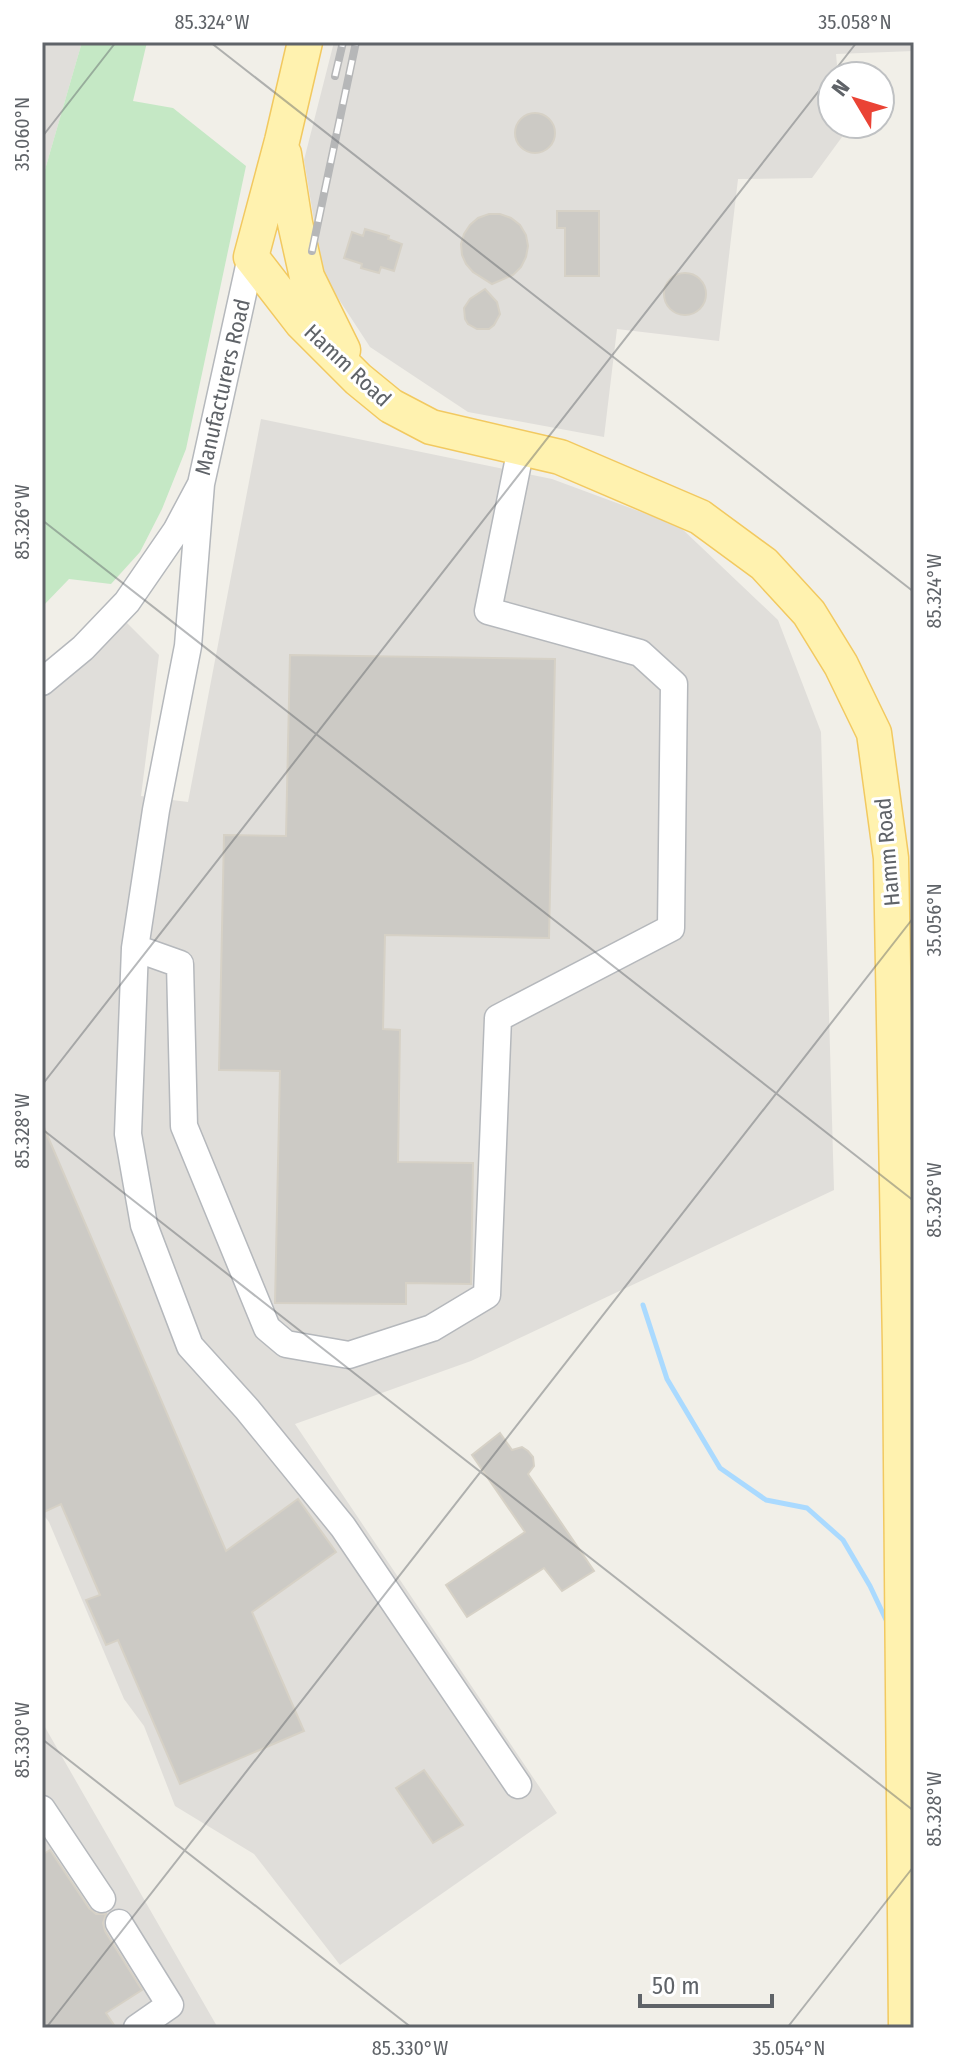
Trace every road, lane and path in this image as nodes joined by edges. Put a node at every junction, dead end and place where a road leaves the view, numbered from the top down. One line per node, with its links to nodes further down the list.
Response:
1 (305, 42): 2 (main road, Manufacturers Road)
2 (282, 141): 3 (main road, Manufacturers Road); 4 (main road)
3 (251, 257): 4 (main road, Hamm Road); 6 (street, Manufacturers Road)
4 (358, 379): 5 (main road, Hamm Road)
5 (521, 448): 8 (street); 14 (main road, Hamm Road)
6 (201, 484): 7 (street, Manufacturers Road); 8 (street)
7 (42, 682)
8 (135, 948): 9 (street)
9 (518, 1785)
10 (42, 1809): 11 (street)
11 (102, 1899)
12 (119, 1923): 13 (street)
13 (137, 2028)
14 (906, 2028)

